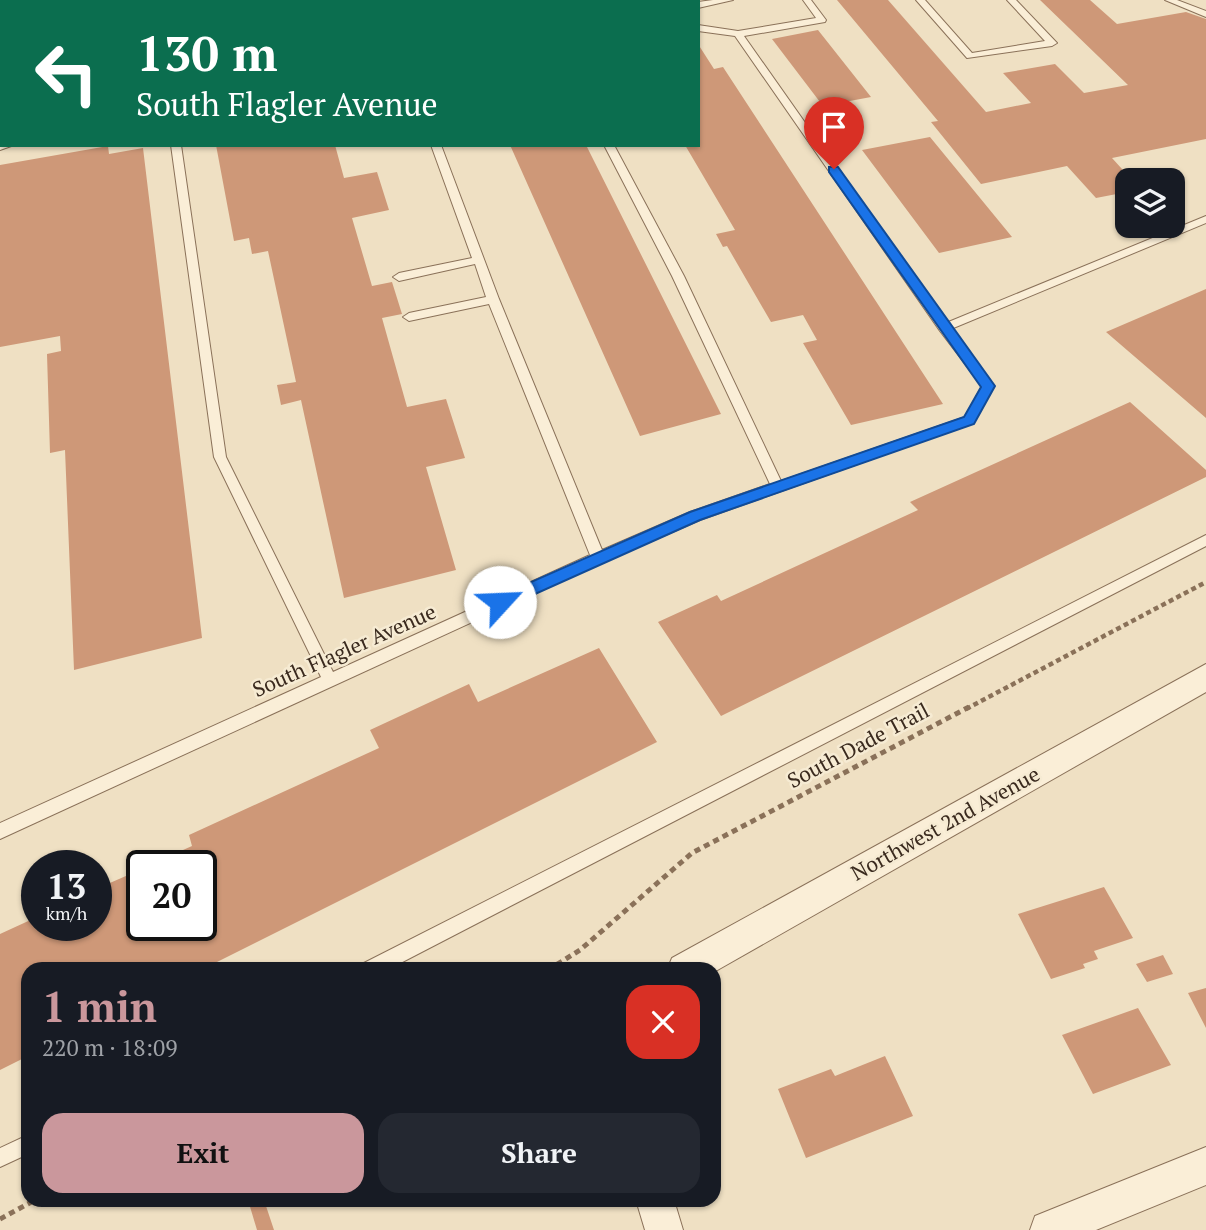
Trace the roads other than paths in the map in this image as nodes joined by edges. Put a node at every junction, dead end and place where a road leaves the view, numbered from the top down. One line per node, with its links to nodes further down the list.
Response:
1 (729, 0): 6 (lane)
2 (807, 0): 9 (lane)
3 (920, 0): 4 (lane)
4 (1011, 0)
5 (1169, 0): 7 (lane)
6 (700, 5)
7 (1206, 14)
8 (700, 28): 9 (lane)
9 (738, 34): 18 (lane)
10 (176, 147): 23 (lane)
11 (437, 147): 14 (lane)
12 (611, 147): 19 (lane)
13 (1206, 219): 18 (lane)
14 (478, 260): 15 (lane); 16 (lane)
15 (399, 277)
16 (493, 299): 17 (lane); 21 (lane)
17 (409, 317)
18 (944, 328): 19 (lane, South Flagler Avenue)
19 (778, 487): 21 (lane, South Flagler Avenue)
20 (1206, 540): 25 (lane)
21 (598, 558): 23 (lane, South Flagler Avenue)
22 (1206, 677): 26 (street, Northwest 2nd Avenue)
23 (330, 680): 24 (lane, South Flagler Avenue)
24 (0, 831)
25 (384, 962)
26 (698, 962)
27 (21, 1148): 28 (lane)
28 (0, 1158)
29 (1206, 1166): 32 (street)
30 (657, 1207): 31 (street)
31 (664, 1230)
32 (1049, 1230)

